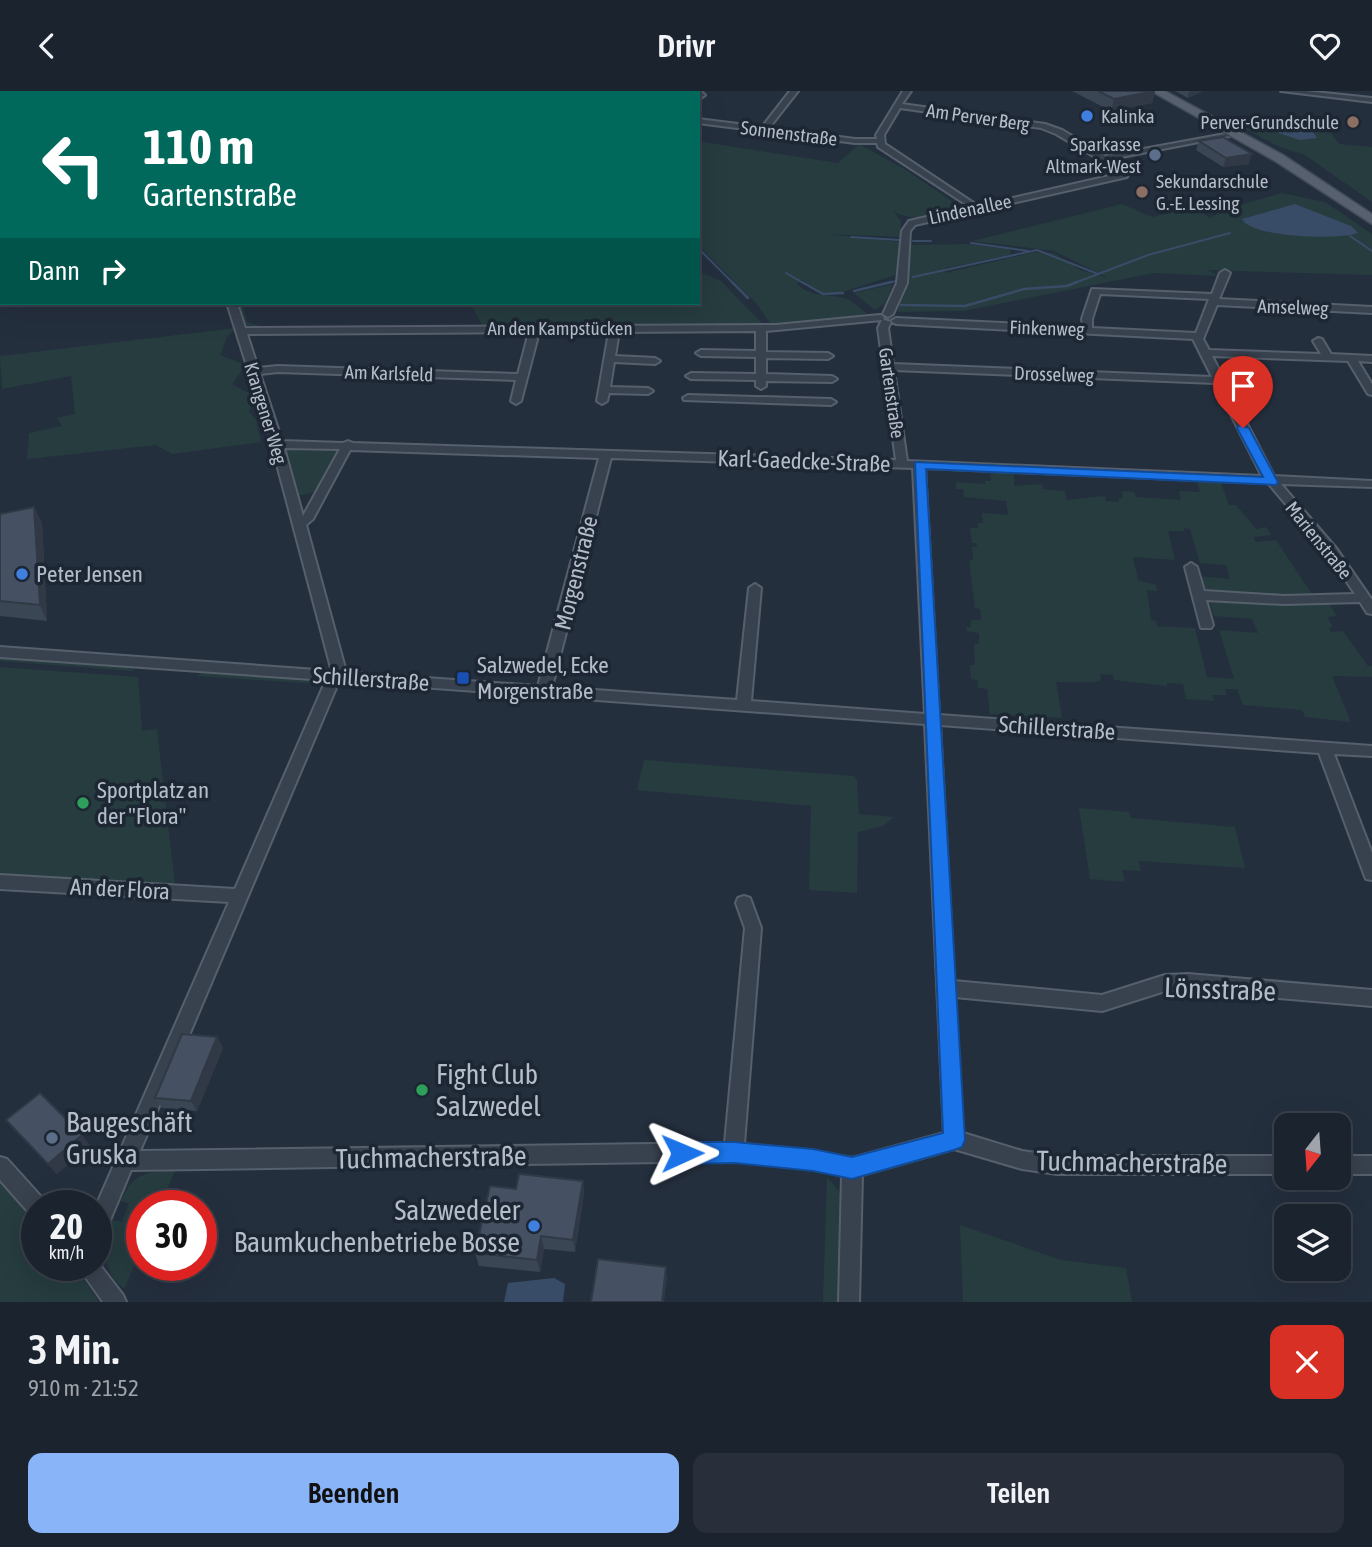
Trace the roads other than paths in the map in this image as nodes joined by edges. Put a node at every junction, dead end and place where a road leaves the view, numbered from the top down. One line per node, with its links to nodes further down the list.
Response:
1 (794, 91): 9 (street)
2 (907, 91): 7 (street)
3 (1157, 91): 10 (main road)
4 (1285, 91): 5 (street)
5 (1346, 94): 6 (street)
6 (1372, 100)
7 (898, 106): 11 (street); 12 (street, Am Perver Berg)
8 (700, 121): 9 (street, Sonnenstraße)
9 (763, 130): 11 (street, Sonnenstraße)
10 (1237, 134): 12 (street); 15 (main road)
11 (879, 141): 14 (street)
12 (1107, 158): 13 (street, Am Perver Berg)
13 (1124, 175): 14 (street, Lindenallee)
14 (976, 208): 20 (street, Lindenallee)
15 (1372, 220)
16 (1225, 273): 17 (street)
17 (1215, 299): 19 (street, Amselweg); 24 (street); 26 (street)
18 (233, 305): 25 (street, Krangener Weg)
19 (1372, 310)
20 (888, 319): 21 (street, An den Kampstücken); 24 (street, Finkenweg); 37 (street, Gartenstraße)
21 (761, 327): 23 (street, An den Kampstücken); 30 (street)
22 (535, 328): 23 (street, An den Kampstücken); 25 (street, An den Kampstücken); 40 (street)
23 (615, 328): 34 (street)
24 (1088, 330): 26 (street, Finkenweg)
25 (240, 331): 38 (street, Krangener Weg)
26 (1198, 336): 29 (street, Marienstraße)
27 (1318, 341): 32 (street)
28 (701, 353): 30 (street)
29 (1206, 353): 32 (street); 43 (street, Marienstraße)
30 (761, 355): 31 (street); 41 (street)
31 (828, 356)
32 (1328, 357): 33 (street)
33 (1351, 358): 35 (street); 45 (street)
34 (610, 359): 36 (street); 44 (street)
35 (1372, 359)
36 (655, 361)
37 (889, 367): 43 (street, Drosselweg); 53 (street, Gartenstraße)
38 (255, 372): 40 (street, Am Karlsfeld); 50 (street, Krangener Weg)
39 (691, 376): 41 (street)
40 (523, 377): 47 (street)
41 (761, 378): 42 (street); 49 (street)
42 (832, 379)
43 (1220, 380): 55 (street, Marienstraße)
44 (648, 391)
45 (1372, 392)
46 (688, 398): 49 (street)
47 (516, 401)
48 (831, 403): 49 (street)
49 (761, 404)
50 (277, 445): 51 (street, Karl-Gaedcke-Straße); 57 (street, Krangener Weg)
51 (348, 445): 52 (street, Karl-Gaedcke-Straße); 57 (street)
52 (606, 454): 53 (street, Karl-Gaedcke-Straße); 66 (street, Morgenstraße)
53 (902, 464): 54 (street, Karl-Gaedcke-Straße)
54 (919, 464): 55 (street, Karl-Gaedcke-Straße); 68 (street, Gartenstraße)
55 (1272, 482): 56 (street, Karl-Gaedcke-Straße); 61 (street, Marienstraße)
56 (1372, 484)
57 (299, 524): 65 (street, Krangener Weg)
58 (1191, 567): 60 (street)
59 (755, 588): 67 (street)
60 (1198, 594): 61 (street, Marienstraße); 63 (street)
61 (1363, 598): 62 (street, Marienstraße)
62 (1372, 610)
63 (1206, 625)
64 (0, 652): 65 (street, Schillerstraße)
65 (335, 676): 66 (street, Schillerstraße); 73 (street)
66 (544, 691): 67 (street, Schillerstraße)
67 (743, 706): 68 (street, Schillerstraße)
68 (934, 719): 69 (street, Schillerstraße); 75 (street, Gartenstraße)
69 (1325, 748): 70 (street, Schillerstraße); 71 (street)
70 (1372, 751)
71 (1372, 874)
72 (0, 882): 73 (street, An der Flora)
73 (240, 896): 79 (street)
74 (744, 903): 78 (street)
75 (946, 988): 76 (street, Lönsstraße); 77 (street, Gartenstraße)
76 (1372, 998)
77 (954, 1140): 80 (street, Tuchmacherstraße); 84 (street, Tuchmacherstraße)
78 (734, 1152): 79 (street, Tuchmacherstraße); 84 (street, Tuchmacherstraße)
79 (127, 1161): 86 (street)
80 (1274, 1165)
81 (1351, 1165): 82 (street)
82 (1372, 1165)
83 (0, 1167): 85 (street)
84 (852, 1168): 89 (street)
85 (21, 1190)
86 (112, 1194)
87 (100, 1281): 88 (street)
88 (117, 1302)
89 (849, 1302)

